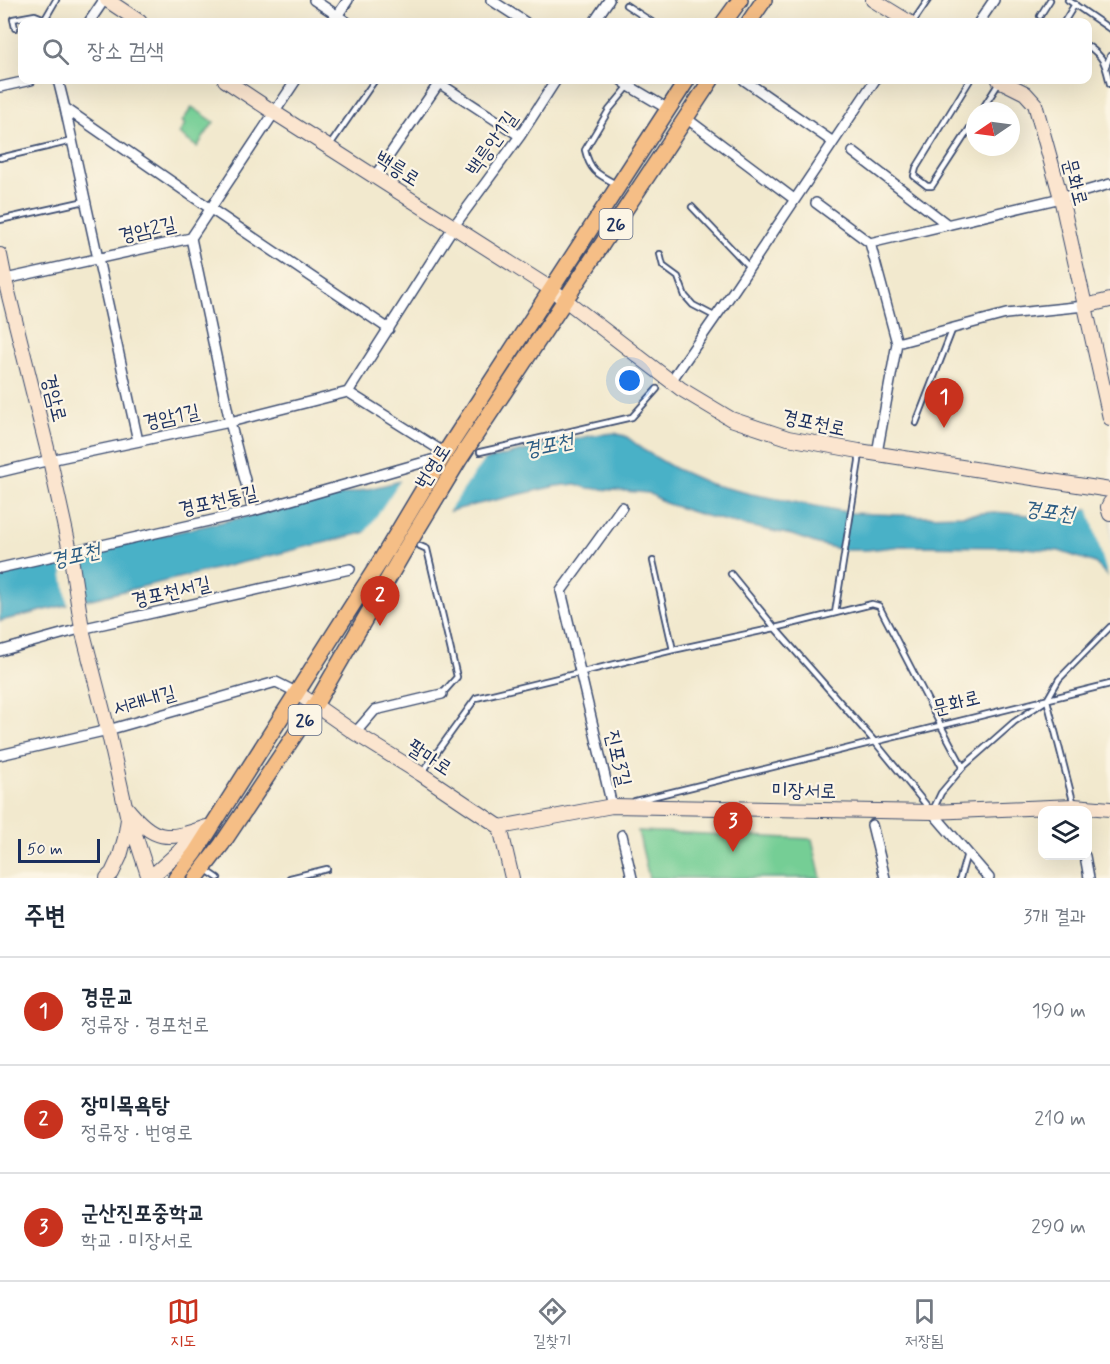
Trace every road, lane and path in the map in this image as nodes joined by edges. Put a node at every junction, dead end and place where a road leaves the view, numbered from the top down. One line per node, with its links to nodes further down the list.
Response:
1 (56, 0): 20 (lane)
2 (105, 0): 21 (street); 22 (street)
3 (314, 0): 23 (street)
4 (348, 0): 24 (street)
5 (491, 0): 25 (street)
6 (609, 0): 26 (street)
7 (740, 0): 28 (main road)
8 (764, 0): 29 (main road)
9 (873, 0): 30 (street)
10 (928, 0): 31 (lane)
11 (994, 0): 32 (street)
12 (1050, 0): 16 (lane)
13 (1068, 0): 14 (lane)
14 (1075, 4): 33 (lane); 35 (lane)
15 (626, 5): 27 (lane)
16 (1040, 16)
17 (18, 18): 34 (lane)
18 (18, 18): 19 (lane)
19 (42, 18)
20 (46, 18)
21 (92, 18)
22 (134, 18)
23 (334, 18)
24 (336, 18)
25 (519, 18)
26 (597, 18)
27 (646, 18)
28 (727, 18)
29 (752, 18)
30 (904, 18)
31 (914, 18)
32 (982, 18)
33 (1066, 18)
34 (15, 28)
35 (1110, 29)
36 (1092, 49): 38 (lane)
37 (1110, 56): 38 (lane)
38 (1106, 66): 56 (lane)
39 (18, 83): 57 (street)
40 (59, 84): 59 (street)
41 (231, 84): 61 (street, 백릉로)
42 (293, 84): 61 (street, 경암2길)
43 (372, 84): 67 (lane)
44 (435, 84): 71 (street)
45 (442, 84): 64 (street)
46 (553, 84): 64 (street, 백릉안1길)
47 (624, 84): 73 (lane)
48 (628, 84): 60 (street)
49 (684, 84): 60 (main road, 번영로 / 26)
50 (705, 84): 62 (main road, 번영로 / 26)
51 (750, 84): 66 (street)
52 (872, 84): 66 (street)
53 (968, 84): 63 (lane)
54 (998, 84): 58 (lane)
55 (1008, 84): 74 (street, 문화로)
56 (1110, 84)
57 (0, 87)
58 (987, 102)
59 (65, 108): 65 (street); 80 (street)
60 (666, 111): 68 (main road); 73 (main road, 번영로 / 26)
61 (275, 113): 67 (street, 백릉로); 80 (street, 경암2길)
62 (686, 118): 68 (main road, 번영로 / 26); 75 (street)
63 (966, 134)
64 (520, 136): 83 (street, 백릉안1길)
65 (72, 141): 70 (lane); 76 (street)
66 (833, 142): 75 (street)
67 (329, 147): 71 (street, 백릉로)
68 (666, 149): 86 (main road, 번영로 / 26)
69 (853, 152): 82 (street)
70 (0, 158)
71 (375, 176): 83 (street, 백릉로)
72 (1110, 184): 74 (street)
73 (618, 185): 79 (main road, 번영로 / 26)
74 (1061, 198): 82 (street); 95 (street, 문화로)
75 (794, 199): 90 (street)
76 (85, 201): 81 (lane); 89 (street)
77 (816, 203): 85 (street)
78 (692, 207): 90 (lane)
79 (604, 208): 86 (main road); 92 (main road, 번영로 / 26)
80 (211, 209): 84 (street, 경암2길); 98 (street)
81 (0, 220)
82 (948, 225): 85 (street)
83 (454, 226): 92 (street, 백릉로); 98 (street)
84 (191, 238): 89 (street, 경암2길); 104 (street)
85 (870, 243): 99 (street)
86 (600, 247): 93 (main road, 번영로 / 26)
87 (660, 254): 96 (lane)
88 (0, 255): 91 (street, 경암로)
89 (98, 259): 91 (street, 경암2길); 106 (street)
90 (750, 267): 96 (street)
91 (2, 280): 111 (street, 경암로)
92 (551, 289): 93 (street, 경포천로); 110 (main road, 번영로 / 26)
93 (565, 299): 100 (street, 경포천로); 133 (main road, 번영로 / 26)
94 (1110, 300): 95 (street)
95 (1085, 306): 97 (street); 103 (street, 문화로)
96 (716, 317): 100 (street)
97 (954, 328): 99 (street); 105 (lane)
98 (389, 329): 102 (street)
99 (897, 343): 108 (street)
100 (671, 381): 109 (street, 경포천로)
101 (657, 388): 107 (lane)
102 (348, 392): 104 (street, 경암1길); 110 (street)
103 (1110, 418)
104 (230, 422): 106 (street, 경암1길); 115 (street)
105 (916, 423)
106 (138, 441): 111 (street, 경암1길)
107 (480, 452)
108 (877, 453): 109 (street, 경포천로); 113 (street, 경포천로)
109 (859, 456): 122 (lane)
110 (442, 459): 115 (street, 경포천동길); 130 (main road, 번영로 / 26)
111 (50, 460): 112 (street, 경암1길); 117 (street, 경암로)
112 (0, 472)
113 (1110, 489)
114 (622, 507): 128 (street, 진포3길)
115 (253, 511): 117 (street, 경포천동길)
116 (420, 546): 131 (lane)
117 (70, 551): 119 (street, 경포천동길); 125 (street, 경암로)
118 (653, 561): 126 (lane)
119 (0, 568)
120 (350, 569): 125 (street, 경포천서길)
121 (731, 574): 124 (lane)
122 (835, 614): 124 (lane); 134 (lane)
123 (1110, 627): 132 (lane)
124 (775, 628): 126 (lane); 137 (lane)
125 (82, 629): 127 (street, 경포천서길); 135 (street)
126 (673, 650): 128 (lane)
127 (0, 651)
128 (581, 674): 140 (lane); 142 (street, 진포3길)
129 (1110, 684): 132 (lane, 문화로)
130 (296, 692): 133 (street, 팔마로); 135 (street, 서래내길); 148 (main road, 번영로 / 26)
131 (442, 694): 136 (street)
132 (1047, 700): 134 (lane, 문화로); 139 (lane); 143 (lane)
133 (315, 704): 136 (street, 팔마로); 155 (main road, 번영로 / 26)
134 (941, 726): 137 (lane, 문화로); 139 (lane)
135 (108, 730): 138 (street, 서래내길); 141 (street)
136 (355, 733): 140 (street, 팔마로)
137 (875, 742): 142 (lane, 진포3길); 147 (lane)
138 (0, 755)
139 (963, 767): 147 (lane)
140 (421, 774): 150 (street, 팔마로)
141 (125, 806): 148 (street); 156 (street); 157 (street)
142 (612, 806): 147 (street, 미장서로); 150 (street, 미장서로)
143 (1074, 806)
144 (1038, 808): 147 (street, 미장서로)
145 (1092, 808): 146 (street, 미장서로)
146 (1110, 809)
147 (932, 812): 152 (street)
148 (211, 823): 157 (street); 158 (main road, 번영로 / 26)
149 (872, 825): 162 (street)
150 (500, 827): 160 (street)
151 (622, 835): 161 (street)
152 (967, 853): 163 (lane); 164 (street)
153 (1085, 860): 165 (street)
154 (327, 869): 159 (lane)
155 (207, 877)
156 (107, 878)
157 (150, 878)
158 (176, 878)
159 (290, 878)
160 (512, 878)
161 (632, 878)
162 (885, 878)
163 (960, 878)
164 (989, 878)
165 (1089, 878)

